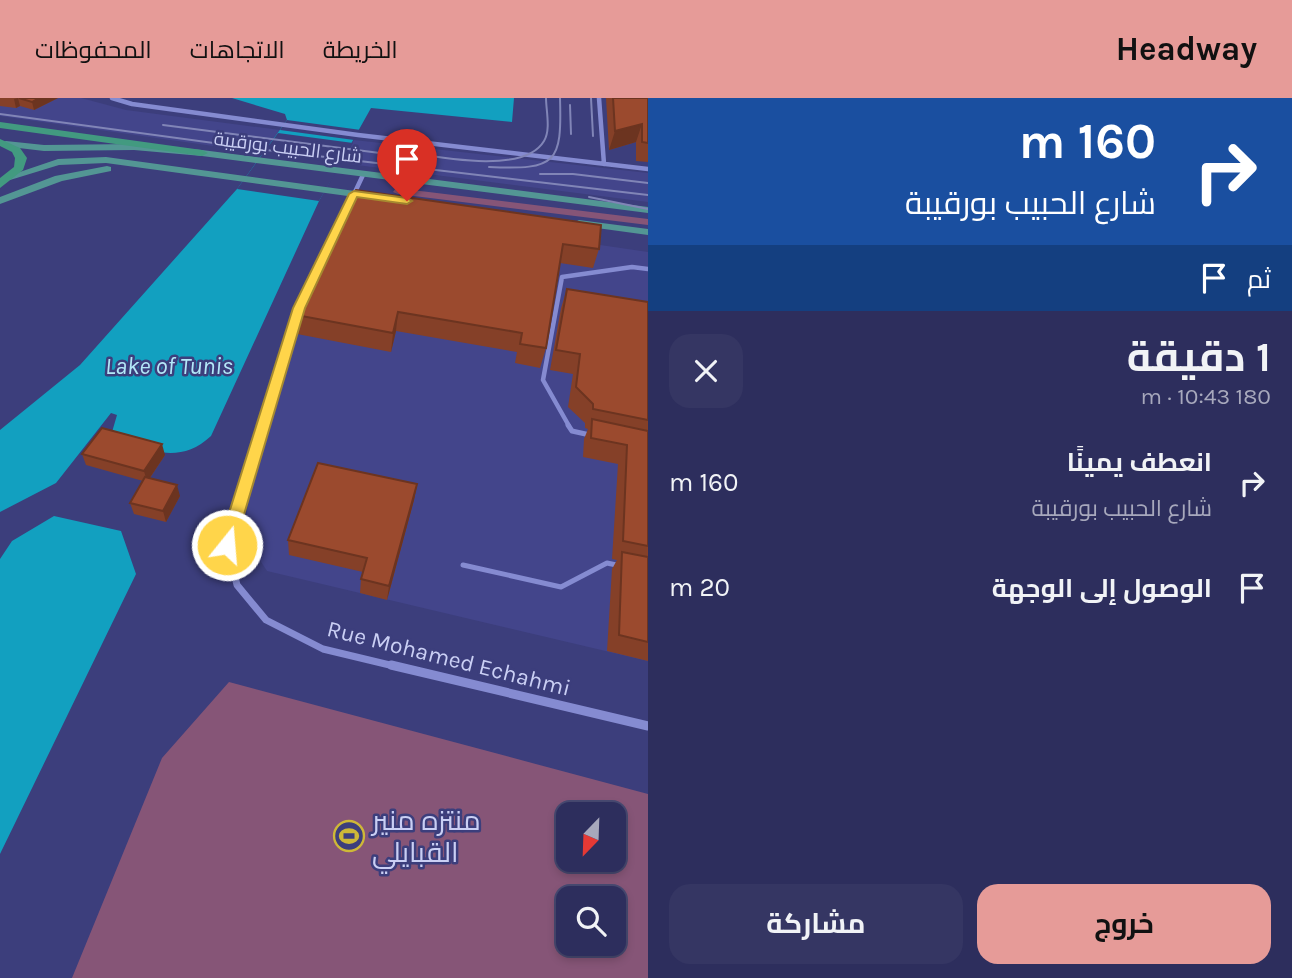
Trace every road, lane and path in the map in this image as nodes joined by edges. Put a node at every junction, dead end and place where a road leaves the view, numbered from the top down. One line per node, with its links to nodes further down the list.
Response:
1 (112, 98): 6 (street)
2 (599, 98): 6 (street)
3 (0, 125): 5 (highway)
4 (3, 143): 5 (main road, شارع الحبيب بورقيبة); 10 (highway)
5 (201, 153): 9 (main road, شارع الحبيب بورقيبة)
6 (604, 164): 7 (street)
7 (648, 169)
8 (195, 172): 10 (main road, شارع الحبيب بورقيبة); 11 (main road, شارع الحبيب بورقيبة); 13 (main road)
9 (363, 175): 11 (street); 14 (main road, شارع الحبيب بورقيبة)
10 (5, 180)
11 (354, 194): 12 (main road, شارع الحبيب بورقيبة); 15 (street)
12 (394, 199)
13 (0, 201)
14 (648, 210)
15 (344, 215)
16 (568, 221): 17 (main road)
17 (648, 232)
18 (648, 270): 20 (lane)
19 (304, 296): 23 (street, Rue Mohamed Echahmi)
20 (597, 436)
21 (463, 565): 22 (lane)
22 (635, 569)
23 (648, 726)

